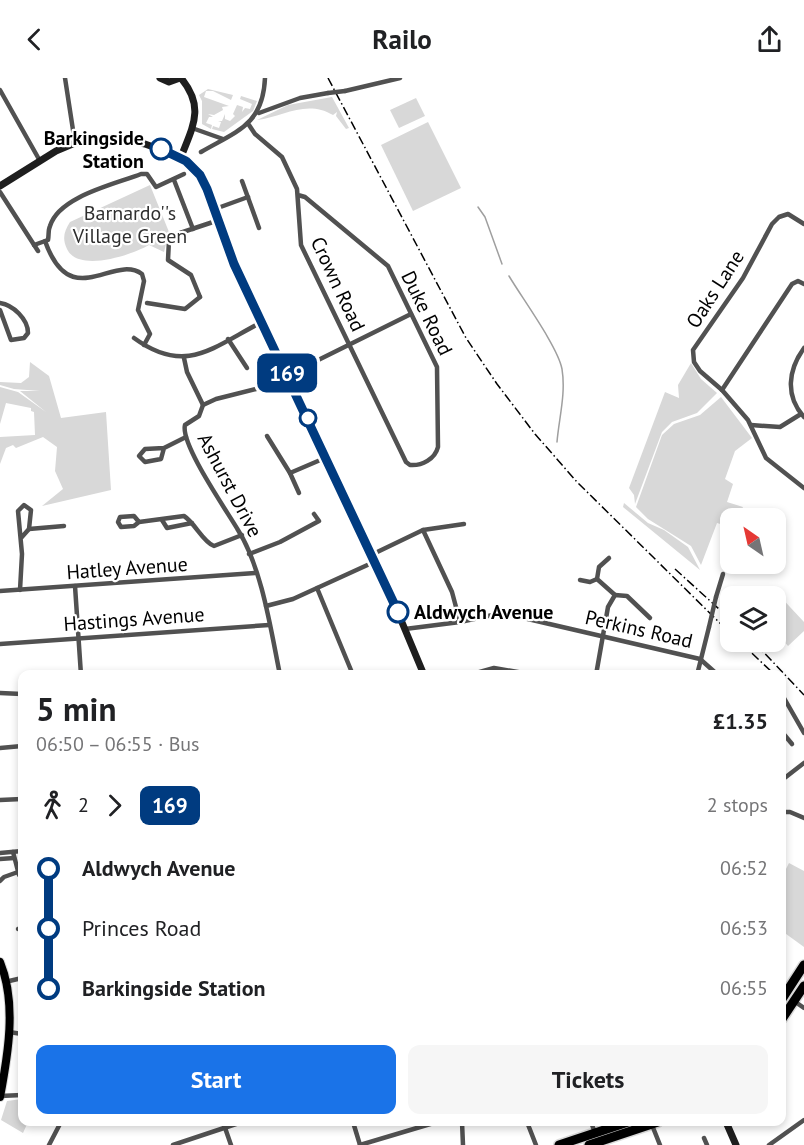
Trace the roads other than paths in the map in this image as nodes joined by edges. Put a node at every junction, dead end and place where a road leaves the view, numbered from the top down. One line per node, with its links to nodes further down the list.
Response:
1 (65, 78): 12 (street)
2 (160, 78): 3 (street)
3 (180, 78): 10 (street)
4 (265, 78): 8 (street)
5 (400, 78): 8 (street, bridge)
6 (0, 90): 7 (street)
7 (3, 102): 15 (street)
8 (259, 113): 9 (street)
9 (249, 125): 11 (street); 21 (street, Crown Road)
10 (192, 128): 11 (street); 14 (street)
11 (223, 139): 13 (street)
12 (75, 143): 14 (street); 15 (street)
13 (201, 152)
14 (181, 157): 23 (street)
15 (40, 161): 19 (street)
16 (184, 174): 17 (street)
17 (174, 180): 27 (street); 28 (street)
18 (242, 181): 22 (street)
19 (0, 186)
20 (0, 192): 29 (street)
21 (298, 195): 39 (street, Duke Road); 44 (street, Crown Road)
22 (248, 197): 23 (street); 26 (street)
23 (215, 209): 24 (street)
24 (219, 220): 27 (street); 40 (street)
25 (804, 224): 50 (street, Oaks Lane)
26 (259, 228)
27 (193, 229): 32 (street)
28 (45, 241): 29 (street); 43 (street)
29 (34, 244): 30 (street)
30 (38, 251)
31 (804, 284): 50 (street)
32 (200, 297): 33 (street); 36 (street)
33 (208, 299)
34 (0, 303): 37 (street)
35 (147, 303): 36 (street)
36 (156, 305): 38 (street)
37 (0, 310)
38 (154, 312)
39 (411, 314): 44 (street); 58 (street, Duke Road)
40 (262, 322): 42 (street); 48 (street)
41 (134, 338): 43 (street)
42 (228, 339): 46 (street); 47 (street)
43 (144, 345): 46 (street)
44 (350, 345): 48 (street); 58 (street, Crown Road)
45 (804, 348): 52 (street)
46 (184, 358): 51 (street)
47 (237, 369)
48 (288, 375): 57 (street)
49 (256, 389): 51 (street, Ashurst Drive)
50 (722, 390): 53 (street, Oaks Lane)
51 (203, 405): 55 (street, Ashurst Drive)
52 (803, 416): 53 (street)
53 (751, 425): 60 (street, Oaks Lane)
54 (267, 436): 59 (street)
55 (186, 437): 56 (street); 70 (street, Ashurst Drive)
56 (164, 448): 56 (street)
57 (325, 458): 59 (street); 74 (street)
58 (406, 462)
59 (290, 473): 61 (street)
60 (804, 488)
61 (299, 493)
62 (314, 514): 72 (street)
63 (162, 520): 64 (street); 65 (street); 65 (street)
64 (139, 522)
65 (192, 523): 70 (street)
66 (464, 524): 69 (street)
67 (64, 526): 68 (street)
68 (29, 529): 71 (street); 71 (street)
69 (423, 530): 74 (street); 86 (street)
70 (242, 535): 72 (street, Ashurst Drive)
71 (21, 538): 81 (street)
72 (249, 554): 75 (street, Ashurst Drive)
73 (609, 558): 77 (street)
74 (373, 559): 80 (street); 88 (street)
75 (255, 573): 79 (street, Hatley Avenue); 84 (street, Ashurst Drive)
76 (723, 574): 92 (street, bridge)
77 (597, 579): 78 (street); 83 (street)
78 (580, 580)
79 (75, 586): 81 (street, Hatley Avenue); 90 (street)
80 (317, 588): 84 (street); 95 (street)
81 (21, 590): 82 (street, Hatley Avenue)
82 (0, 591)
83 (615, 595): 85 (street); 89 (street)
84 (266, 606): 87 (street, Ashurst Drive)
85 (650, 618)
86 (460, 622): 88 (street); 89 (street, Perkins Road)
87 (269, 625): 90 (street, Hastings Avenue); 94 (street, Ashurst Drive)
88 (405, 629): 96 (street)
89 (604, 636): 92 (street, Perkins Road); 99 (street)
90 (79, 638): 91 (street, Hastings Avenue); 93 (street)
91 (0, 644)
92 (700, 659): 100 (street); 101 (street)
93 (81, 670)
94 (279, 670)
95 (351, 670)
96 (422, 670)
97 (487, 670): 98 (street)
98 (506, 670)
99 (597, 670)
100 (698, 670)
101 (712, 670)
102 (0, 693): 103 (street)
103 (18, 694)
104 (786, 702): 105 (street)
105 (804, 733)
106 (786, 737): 107 (street)
107 (792, 744)
108 (18, 746): 109 (street)
109 (0, 748)
110 (804, 763): 111 (street)
111 (786, 777)
112 (18, 799): 113 (street)
113 (0, 800)
114 (786, 812): 115 (street)
115 (804, 818)
116 (0, 853): 118 (street)
117 (18, 853): 118 (street)
118 (14, 855): 119 (street); 120 (street)
119 (0, 859)
120 (18, 870)
121 (18, 874): 122 (street)
122 (0, 881)
123 (0, 962): 128 (main road)
124 (804, 965): 125 (highway)
125 (797, 975): 126 (street); 130 (highway)
126 (786, 976)
127 (18, 979): 128 (street)
128 (5, 982): 134 (main road)
129 (804, 986): 131 (highway)
130 (786, 991)
131 (794, 1000): 132 (street); 133 (highway)
132 (804, 1008)
133 (786, 1013)
134 (9, 1032): 135 (street); 136 (main road)
135 (18, 1033)
136 (1, 1086): 138 (main road)
137 (18, 1095): 138 (street)
138 (0, 1097)
139 (804, 1120): 165 (street)
140 (59, 1126): 154 (street)
141 (221, 1126): 155 (street)
142 (224, 1126): 156 (street)
143 (354, 1126): 157 (street)
144 (424, 1126): 157 (street)
145 (462, 1126): 158 (street)
146 (529, 1126): 159 (street)
147 (592, 1126): 152 (street)
148 (616, 1126): 152 (highway)
149 (646, 1126): 161 (highway)
150 (656, 1126): 162 (street)
151 (728, 1126): 164 (street)
152 (595, 1133): 160 (highway)
153 (704, 1138): 163 (street)
154 (49, 1145)
155 (173, 1145)
156 (231, 1145)
157 (360, 1145)
158 (463, 1145)
159 (536, 1145)
160 (559, 1145)
161 (589, 1145)
162 (660, 1145)
163 (707, 1145)
164 (736, 1145)
165 (769, 1145)

